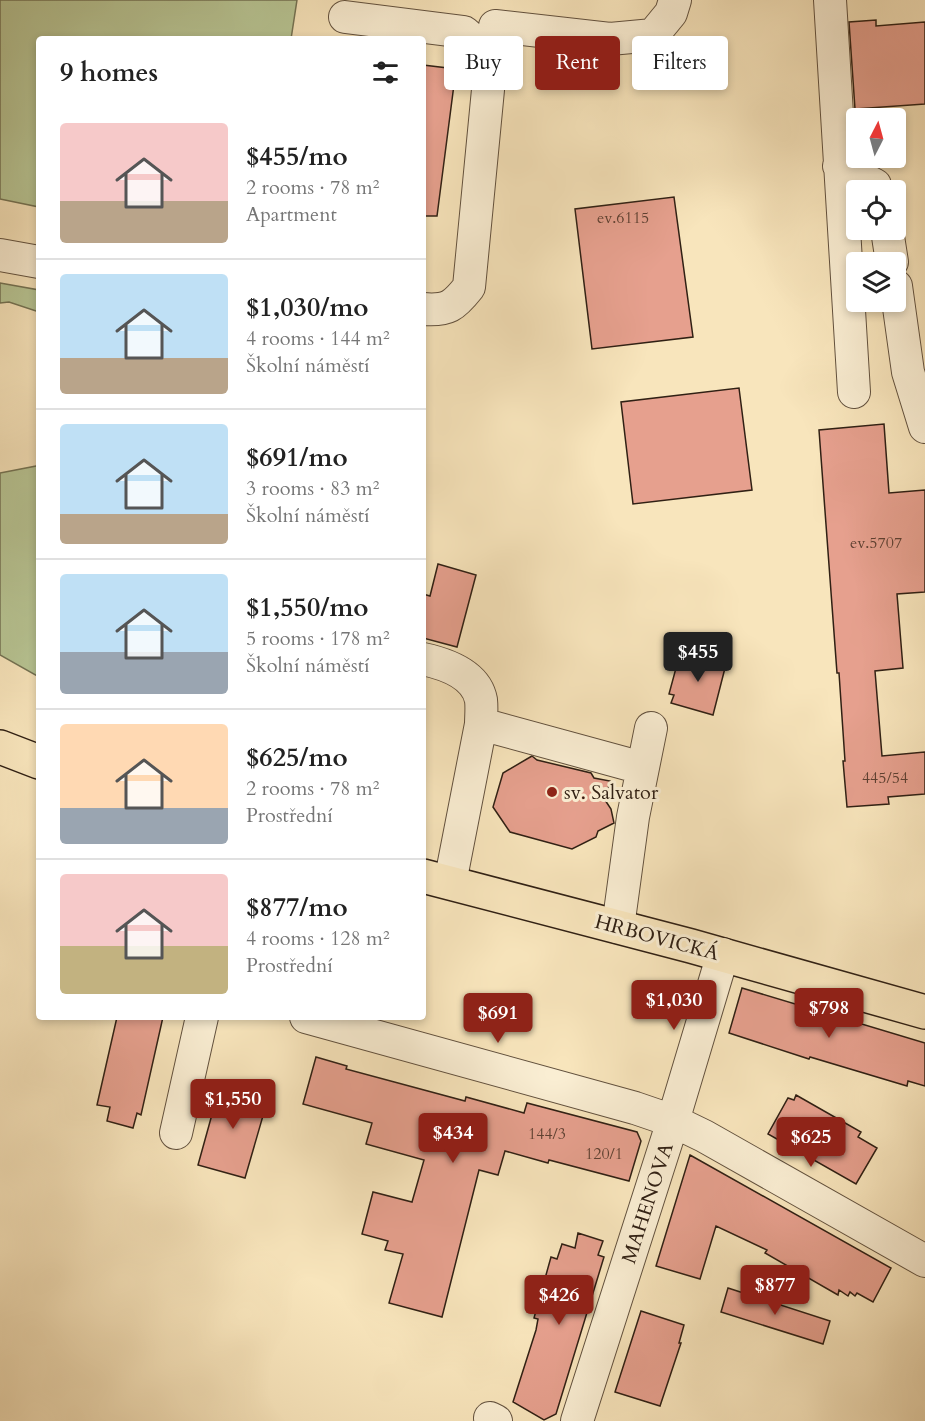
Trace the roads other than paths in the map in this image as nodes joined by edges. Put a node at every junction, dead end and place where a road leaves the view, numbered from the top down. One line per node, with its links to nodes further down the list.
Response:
1 (675, 0): 4 (street)
2 (830, 0): 5 (street)
3 (345, 19): 4 (street)
4 (494, 24): 9 (street)
5 (839, 166): 6 (street); 11 (street)
6 (866, 180)
7 (0, 255): 8 (street)
8 (36, 261)
9 (426, 309)
10 (900, 312): 12 (street)
11 (854, 392)
12 (925, 427)
13 (426, 659): 14 (street)
14 (481, 724): 18 (street); 19 (street)
15 (651, 728): 18 (street)
16 (0, 747): 17 (main road)
17 (36, 761)
18 (642, 768): 20 (street)
19 (436, 880): 20 (main road, HRBOVICKÁ)
20 (618, 927): 21 (main road, HRBOVICKÁ)
21 (723, 954): 22 (main road, HRBOVICKÁ); 25 (street, MAHENOVA)
22 (925, 1012)
23 (201, 1020): 26 (street)
24 (317, 1020): 25 (street)
25 (673, 1121): 27 (street); 28 (street, MAHENOVA)
26 (176, 1133)
27 (925, 1261)
28 (577, 1421)

